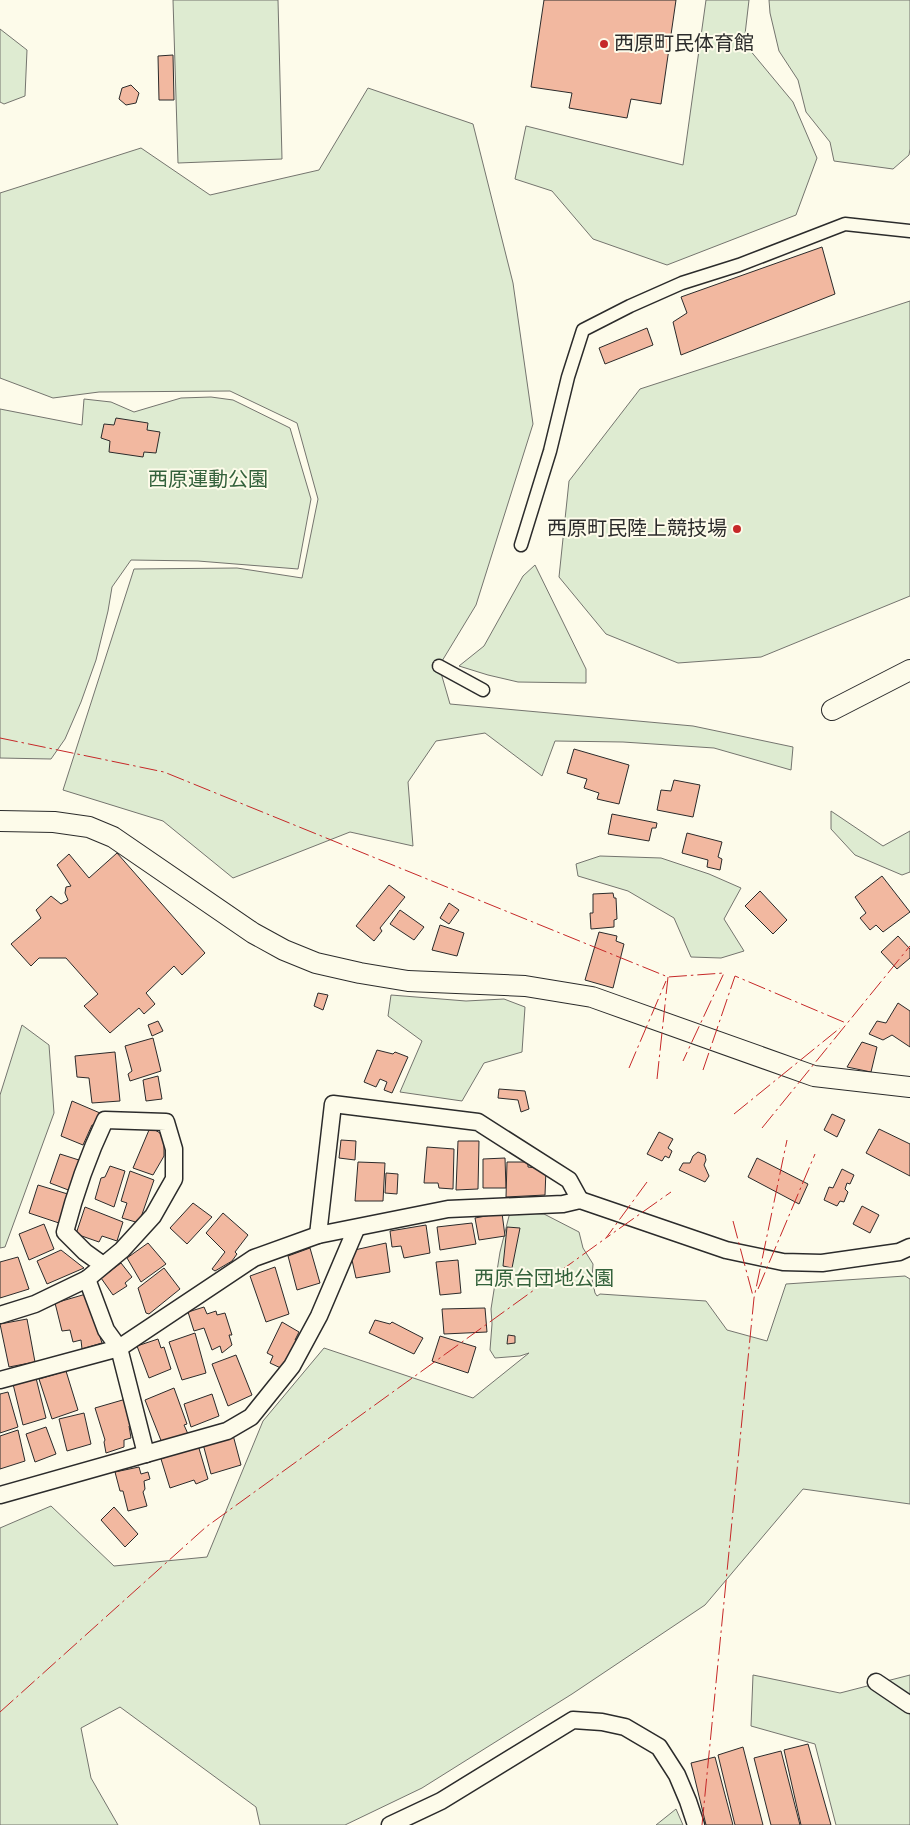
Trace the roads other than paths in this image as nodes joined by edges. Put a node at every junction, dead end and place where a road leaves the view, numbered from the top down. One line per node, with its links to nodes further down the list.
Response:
1 (910, 231): 2 (street)
2 (521, 545)
3 (439, 666): 5 (street)
4 (910, 670): 6 (street)
5 (483, 690)
6 (832, 710)
7 (0, 821): 8 (street)
8 (910, 1088)
9 (580, 1200): 10 (street); 11 (street); 12 (street)
10 (356, 1229): 11 (street); 18 (street)
11 (318, 1235): 16 (street)
12 (910, 1247)
13 (103, 1265): 13 (street); 14 (street)
14 (86, 1279): 15 (street); 16 (street)
15 (0, 1315)
16 (119, 1348): 17 (street); 18 (street)
17 (0, 1380)
18 (146, 1454): 19 (street)
19 (0, 1495)
20 (876, 1682): 21 (street)
21 (910, 1705)
22 (390, 1825): 23 (street)
23 (696, 1825)

